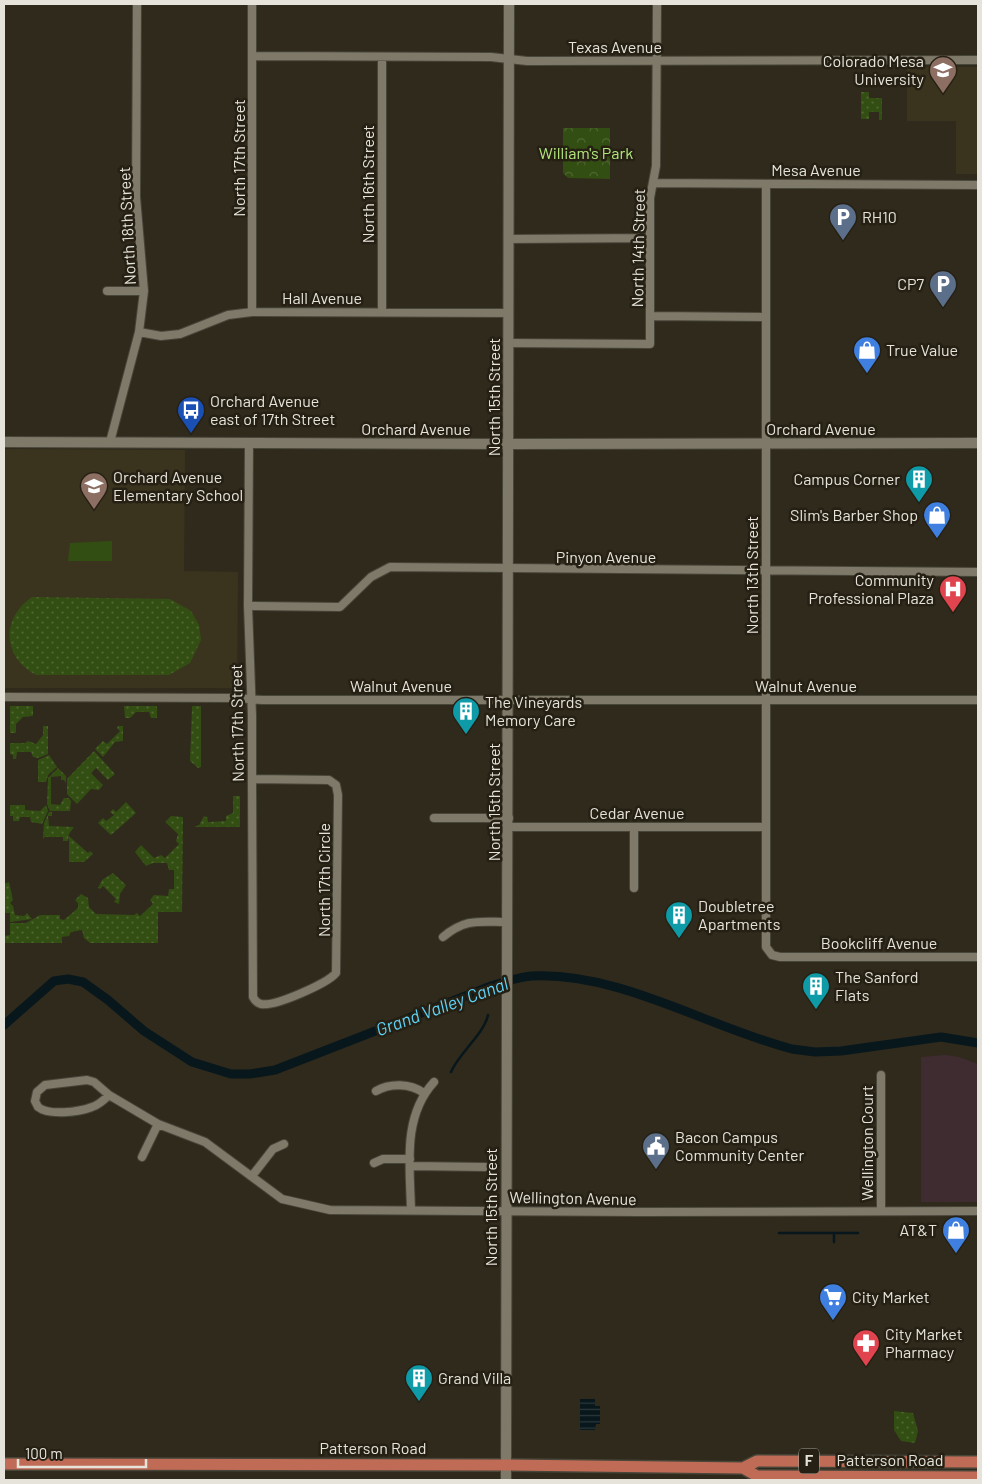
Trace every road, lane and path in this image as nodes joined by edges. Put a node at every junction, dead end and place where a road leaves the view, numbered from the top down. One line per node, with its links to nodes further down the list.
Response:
1 (136, 4): 16 (street, North 18th Street)
2 (252, 4): 5 (street, North 17th Street)
3 (510, 4): 7 (street, North 15th Street)
4 (657, 4): 8 (street, North 14th Street)
5 (252, 56): 6 (street, Texas Avenue); 17 (street, North 17th Street)
6 (382, 57): 7 (street, Texas Avenue); 18 (street, North 16th Street)
7 (509, 59): 8 (street, Texas Avenue); 13 (street, North 15th Street)
8 (656, 60): 9 (street, Texas Avenue); 10 (street, North 14th Street)
9 (978, 60)
10 (653, 183): 11 (street, Mesa Avenue); 14 (street, North 14th Street)
11 (766, 184): 12 (street, Mesa Avenue); 21 (street, North 13th Street)
12 (978, 185)
13 (509, 238): 14 (street); 19 (street, North 15th Street)
14 (650, 238): 20 (street, North 14th Street)
15 (107, 291): 16 (street)
16 (144, 291): 22 (street, North 18th Street)
17 (252, 312): 18 (street, Hall Avenue); 22 (street, Hall Avenue)
18 (382, 312): 19 (street, Hall Avenue)
19 (509, 313): 23 (street, North 15th Street)
20 (650, 316): 21 (street); 23 (street, North 14th Street)
21 (766, 317): 29 (street, North 13th Street)
22 (139, 332): 25 (street, North 18th Street)
23 (509, 343): 28 (street, North 15th Street)
24 (4, 442): 25 (street, Orchard Avenue)
25 (110, 442): 26 (street, Orchard Avenue)
26 (249, 443): 28 (street, Orchard Avenue); 33 (street, North 17th Street)
27 (978, 443): 29 (street, Orchard Avenue)
28 (509, 444): 29 (street, Orchard Avenue); 30 (street, North 15th Street)
29 (766, 444): 31 (street, North 13th Street)
30 (509, 570): 31 (street, Pinyon Avenue); 33 (street, Pinyon Avenue); 36 (street, North 15th Street)
31 (766, 571): 32 (street, Pinyon Avenue); 37 (street, North 13th Street)
32 (978, 572)
33 (248, 606): 35 (street, North 17th Street)
34 (4, 697): 35 (street, Walnut Avenue)
35 (251, 699): 36 (street, Walnut Avenue); 39 (street, North 17th Street)
36 (509, 700): 37 (street, Walnut Avenue); 41 (street, North 15th Street)
37 (765, 700): 38 (street, Walnut Avenue); 43 (street, North 13th Street)
38 (978, 700)
39 (252, 779): 49 (street, North 17th Street); 49 (street, North 17th Circle)
40 (434, 818): 41 (street, Cedar Avenue)
41 (509, 822): 42 (street, Cedar Avenue); 45 (street, North 15th Street)
42 (634, 827): 43 (street, Cedar Avenue); 44 (street)
43 (765, 827): 47 (street, North 13th Street)
44 (634, 888)
45 (507, 922): 46 (street); 63 (street, North 15th Street)
46 (443, 937)
47 (780, 957): 48 (street, Bookcliff Avenue)
48 (978, 957)
49 (256, 1002)
50 (881, 1075): 64 (street, Wellington Court)
51 (434, 1082): 53 (street)
52 (376, 1091): 53 (street)
53 (424, 1093): 59 (street)
54 (109, 1095): 54 (street, Wellington Avenue); 55 (street, Wellington Avenue)
55 (158, 1124): 57 (street); 61 (street, Wellington Avenue)
56 (284, 1144): 61 (street)
57 (142, 1157)
58 (374, 1163): 59 (street)
59 (410, 1163): 60 (street); 62 (street)
60 (485, 1167)
61 (252, 1176): 62 (street, Wellington Avenue)
62 (411, 1210): 63 (street, Wellington Avenue)
63 (506, 1211): 64 (street, Wellington Avenue); 69 (street, North 15th Street)
64 (881, 1211): 65 (street, Wellington Avenue)
65 (978, 1211)
66 (878, 1462): 67 (main road, Patterson Road / F); 70 (main road, Patterson Road / F); 71 (main road)
67 (978, 1462)
68 (4, 1464): 69 (main road, Patterson Road / F)
69 (506, 1465): 70 (main road, Patterson Road / F); 73 (street, North 15th Street)
70 (743, 1468): 71 (main road, Patterson Road / F)
71 (877, 1476): 72 (main road, Patterson Road / F)
72 (978, 1477)
73 (506, 1480)

